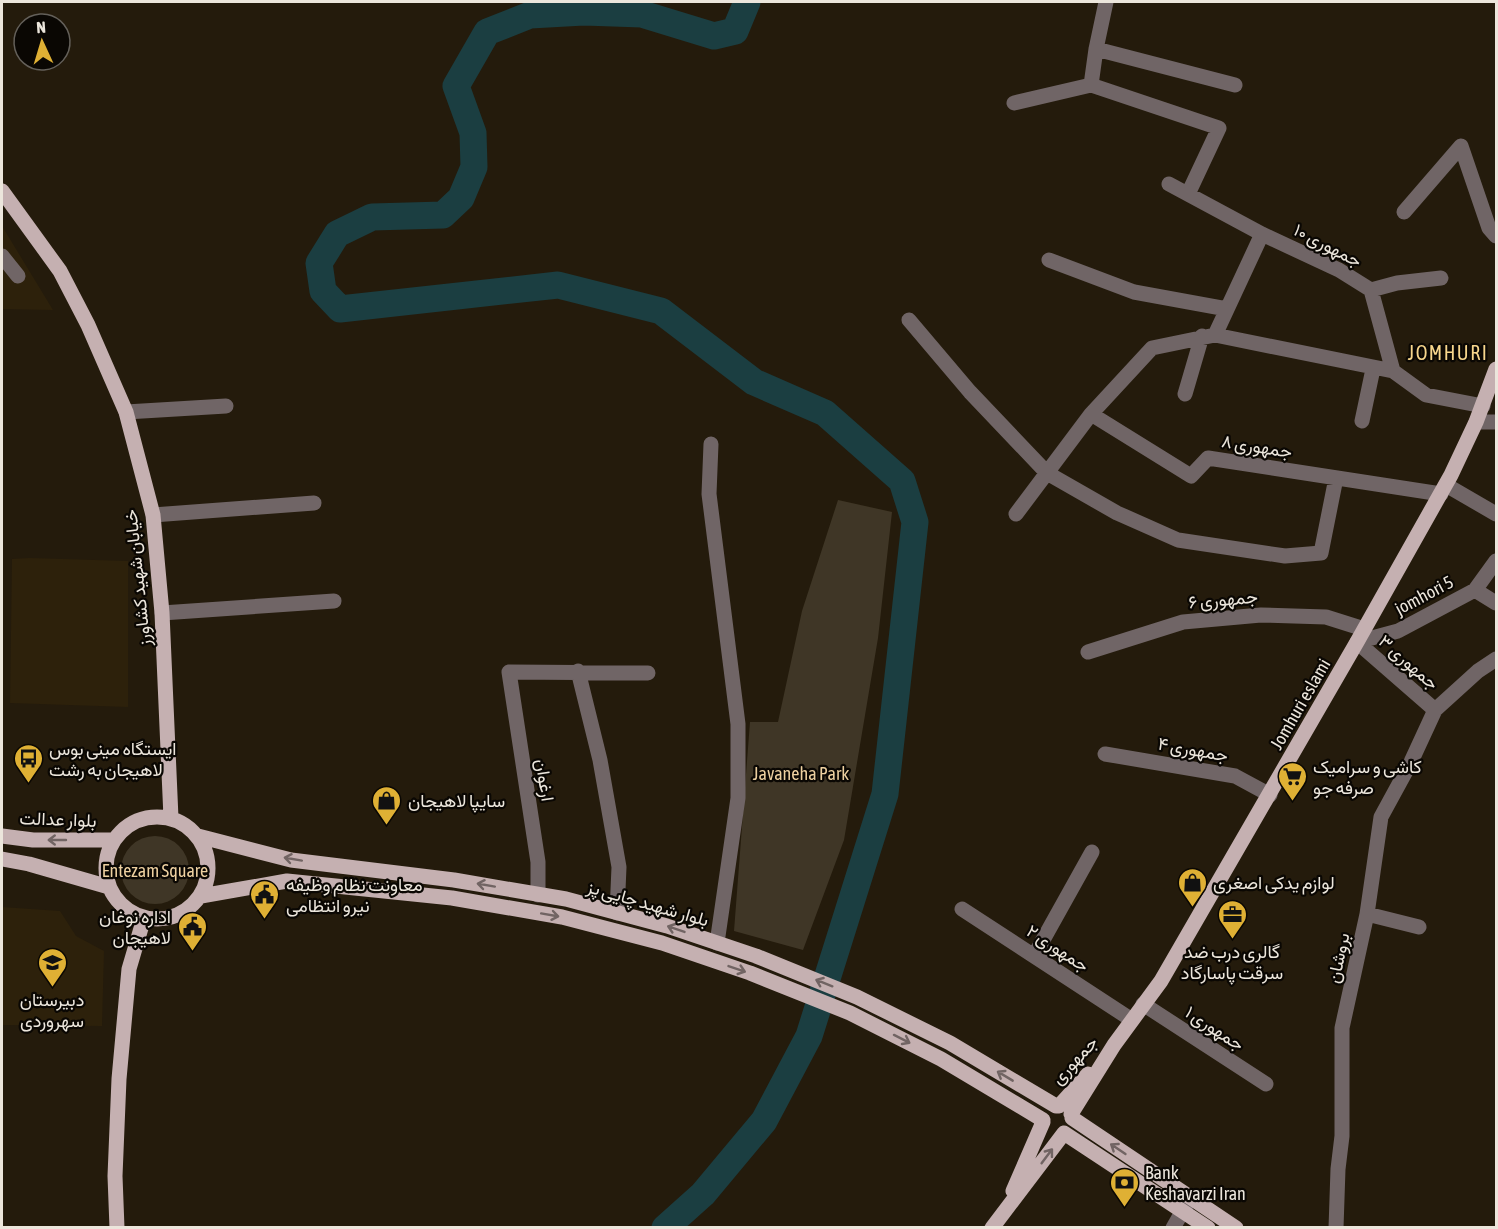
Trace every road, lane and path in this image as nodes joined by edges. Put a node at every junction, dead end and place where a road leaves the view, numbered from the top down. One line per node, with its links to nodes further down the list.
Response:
1 (1106, 2): 2 (street)
2 (1096, 49): 3 (street); 4 (street)
3 (1091, 85): 5 (street); 8 (street)
4 (1235, 85)
5 (1014, 103)
6 (1169, 184): 8 (street, جمهوری ۱۰)
7 (2, 191): 26 (main road, خیابان شهید کشاورز)
8 (1188, 194): 10 (street, جمهوری ۱۰)
9 (1404, 212): 11 (street)
10 (1262, 234): 16 (street, جمهوری ۱۰); 17 (street)
11 (1497, 236)
12 (2, 256): 14 (street)
13 (1049, 260): 17 (street)
14 (18, 276)
15 (1442, 278): 16 (street)
16 (1371, 290): 22 (street, جمهوری ۱۰)
17 (1227, 309): 19 (street)
18 (909, 320): 32 (street)
19 (1208, 335): 20 (street); 23 (street); 27 (street)
20 (1373, 369): 22 (street); 28 (street)
21 (1497, 369): 25 (main road, Jomhuri eslami)
22 (1393, 371): 25 (street)
23 (1185, 394)
24 (226, 406): 26 (street)
25 (1483, 406): 29 (main road, Jomhuri eslami)
26 (126, 412): 38 (main road, خیابان شهید کشاورز)
27 (1091, 414): 32 (street); 33 (street, جمهوری ۸)
28 (1362, 421)
29 (1476, 422): 30 (street); 34 (main road, Jomhuri eslami)
30 (1497, 422)
31 (711, 444): 66 (street)
32 (1047, 473): 33 (street); 36 (street)
33 (1336, 478): 34 (street, جمهوری ۸)
34 (1443, 489): 37 (street); 44 (main road, Jomhuri eslami)
35 (314, 503): 38 (street)
36 (1016, 514)
37 (1497, 514)
38 (153, 515): 43 (main road, خیابان شهید کشاورز)
39 (1497, 561): 40 (street, jomhori 5)
40 (1475, 590): 42 (street); 44 (street, jomhori 5)
41 (334, 601): 43 (street)
42 (1497, 603)
43 (162, 613): 52 (main road, خیابان شهید کشاورز)
44 (1361, 636): 45 (street, جمهوری ۶); 49 (street, جمهوری ۳); 51 (main road, Jomhuri eslami)
45 (1088, 652)
46 (1497, 659): 49 (street)
47 (578, 671): 48 (street); 59 (street, ارغوان); 62 (street)
48 (648, 673)
49 (1435, 710): 63 (street, بروشان)
50 (1105, 754): 51 (street, جمهوری ۴)
51 (1270, 795): 68 (main road, Jomhuri eslami)
52 (171, 818): 54 (main road); 55 (main road)
53 (2, 836): 55 (main road, بلوار عدالت, one-way to 53)
54 (198, 836): 59 (main road, بلوار شهید چایی پز, one-way to 54); 60 (main road)
55 (114, 840): 58 (main road)
56 (1092, 852): 67 (street)
57 (2, 860): 58 (main road)
58 (109, 887): 64 (main road)
59 (538, 895): 62 (main road, بلوار شهید چایی پز)
60 (201, 896): 64 (main road); 73 (main road, بلوار شهید چایی پز, one-way to 73)
61 (962, 909): 67 (street, جمهوری ۲)
62 (617, 913): 66 (main road, بلوار شهید چایی پز, one-way to 62)
63 (1367, 914): 65 (street); 82 (street, بروشان)
64 (144, 918): 77 (main road)
65 (1419, 927)
66 (717, 943): 72 (main road, بلوار شهید چایی پز, one-way to 66)
67 (1034, 956): 69 (street, جمهوری ۲)
68 (1143, 1004): 69 (main road, Jomhuri eslami); 71 (street, جمهوری ۱)
69 (1132, 1020): 70 (main road, Jomhuri eslami)
70 (1114, 1045): 72 (main road, جمهوری)
71 (1266, 1084)
72 (1064, 1111): 73 (main road); 74 (main road); 75 (main road, بلوار شهید چایی پز, one-way to 72)
73 (1043, 1121): 74 (main road); 76 (main road)
74 (1064, 1133): 75 (main road); 76 (main road, one-way to 74)
75 (1185, 1204): 79 (street); 80 (main road); 81 (main road)
76 (1003, 1213): 78 (main road)
77 (117, 1227)
78 (992, 1227)
79 (1173, 1227)
80 (1208, 1227)
81 (1236, 1227)
82 (1336, 1227)

